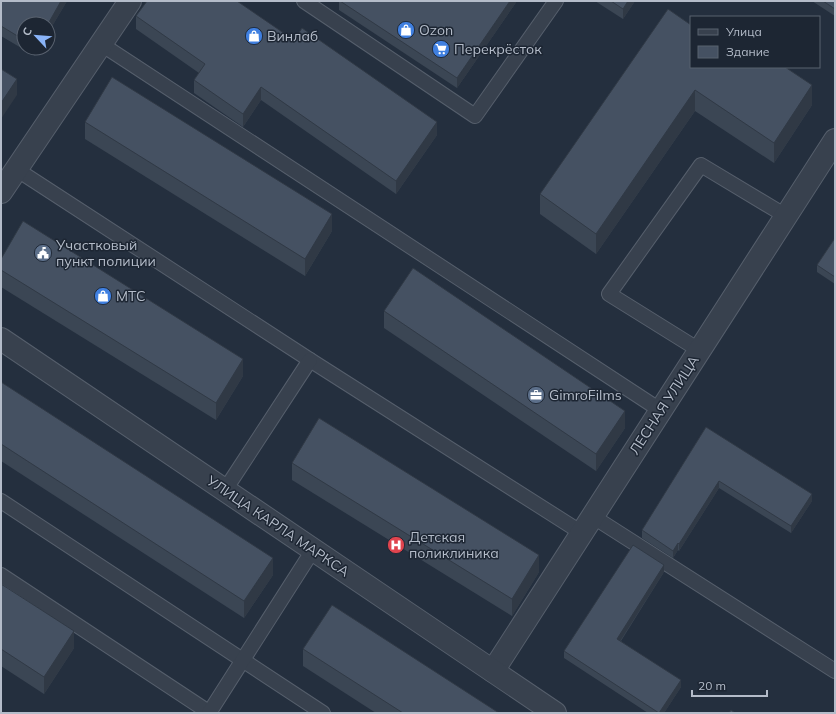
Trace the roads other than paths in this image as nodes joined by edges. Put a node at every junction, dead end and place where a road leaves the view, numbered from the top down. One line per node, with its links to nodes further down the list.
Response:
1 (130, 1): 4 (street)
2 (304, 1): 3 (lane)
3 (556, 1)
4 (101, 44): 6 (street); 12 (lane)
5 (835, 140): 8 (street, ЛЕСНАЯ УЛИЦА)
6 (16, 169): 7 (street); 11 (lane)
7 (1, 192)
8 (786, 216): 10 (street, ЛЕСНАЯ УЛИЦА); 10 (lane)
9 (1, 339): 13 (street, УЛИЦА КАРЛА МАРКСА)
10 (700, 350): 12 (street, ЛЕСНАЯ УЛИЦА)
11 (310, 360): 13 (lane); 15 (lane)
12 (660, 410): 15 (street, ЛЕСНАЯ УЛИЦА)
13 (225, 490): 16 (street, УЛИЦА КАРЛА МАРКСА)
14 (1, 501): 18 (lane)
15 (587, 524): 19 (street, ЛЕСНАЯ УЛИЦА); 20 (lane)
16 (313, 550): 18 (lane); 19 (street, УЛИЦА КАРЛА МАРКСА)
17 (1, 575): 21 (lane)
18 (242, 660): 21 (lane); 22 (lane)
19 (493, 671): 23 (street, УЛИЦА КАРЛА МАРКСА)
20 (835, 671)
21 (210, 713)
22 (323, 713)
23 (555, 713)

